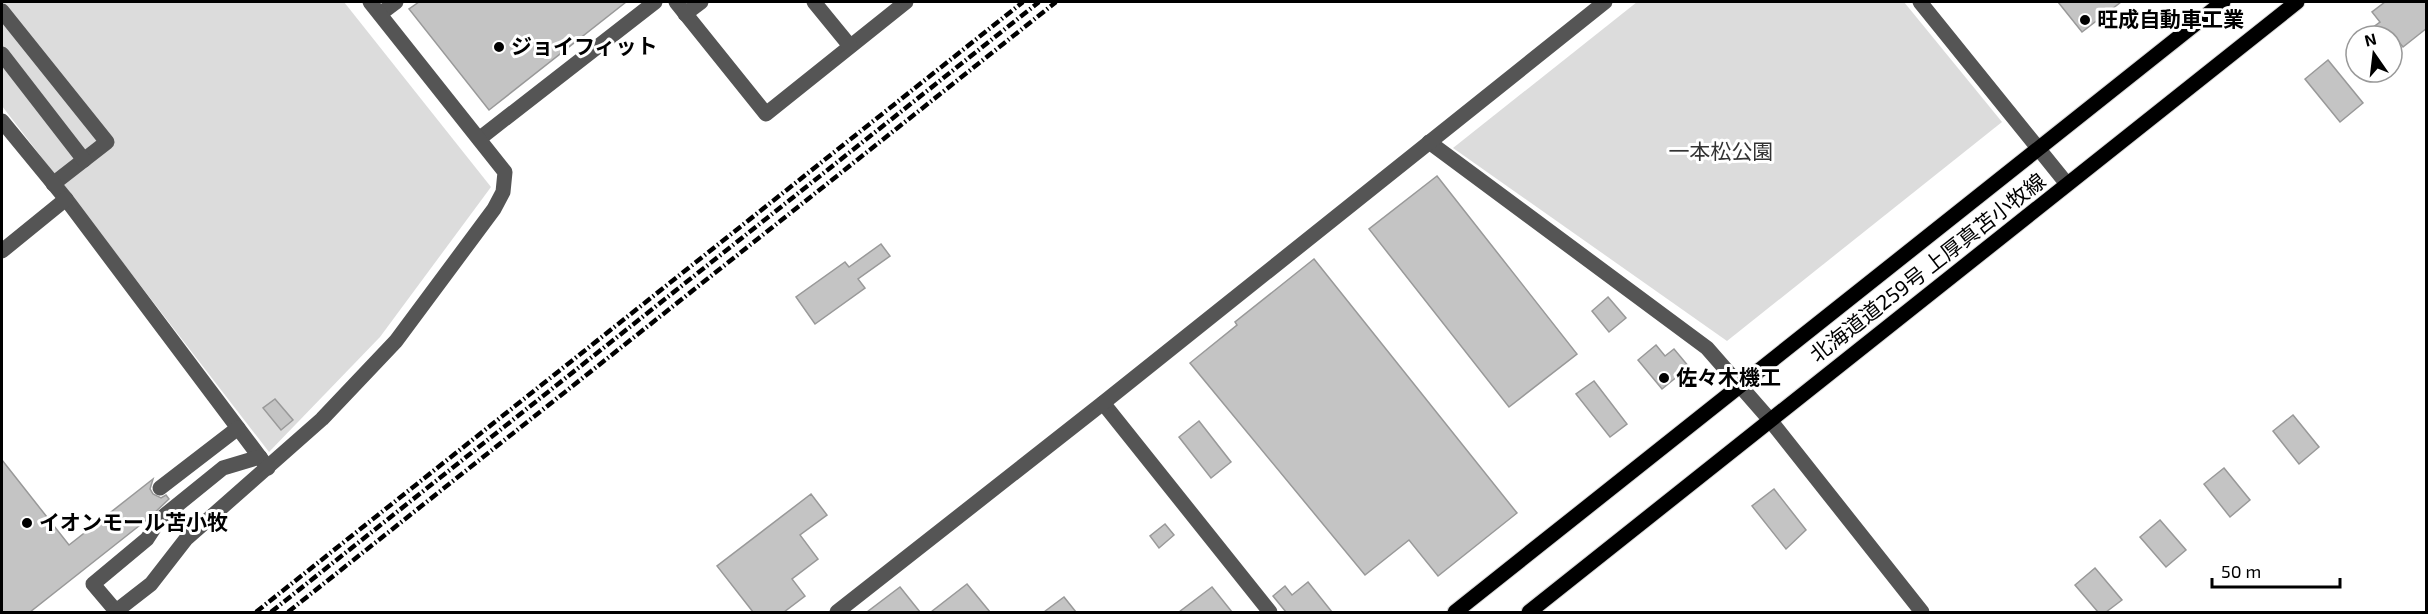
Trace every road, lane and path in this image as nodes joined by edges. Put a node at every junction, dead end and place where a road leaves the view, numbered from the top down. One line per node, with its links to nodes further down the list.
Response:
1 (370, 2): 13 (street)
2 (396, 2): 13 (street)
3 (655, 2): 18 (street)
4 (675, 2): 14 (street)
5 (701, 2): 14 (street)
6 (814, 2): 15 (street)
7 (906, 2): 15 (street)
8 (1605, 2): 19 (street)
9 (1920, 2): 20 (street)
10 (2223, 2): 20 (main road, 北海道道259号 上厚真苫小牧線)
11 (2297, 2): 23 (main road, 北海道道259号 上厚真苫小牧線)
12 (2, 11): 21 (street)
13 (380, 14): 18 (street)
14 (686, 14): 15 (street)
15 (850, 46)
16 (2, 54): 21 (street)
17 (2, 121): 22 (street)
18 (479, 140): 30 (street)
19 (1429, 142): 26 (street); 27 (street)
20 (2038, 149): 23 (street); 26 (main road, 北海道道259号 上厚真苫小牧線)
21 (84, 160): 22 (street)
22 (53, 184): 24 (street)
23 (2067, 184): 28 (main road, 北海道道259号 上厚真苫小牧線)
24 (66, 199): 25 (street); 29 (street)
25 (2, 251)
26 (1741, 386): 28 (street); 35 (main road, 北海道道259号 上厚真苫小牧線)
27 (1103, 403): 33 (street); 34 (street)
28 (1770, 420): 36 (main road, 北海道道259号 上厚真苫小牧線); 37 (street)
29 (238, 428): 30 (street); 31 (street)
30 (264, 463): 32 (street); 32 (street)
31 (160, 488)
32 (116, 612)
33 (837, 612)
34 (1270, 612)
35 (1455, 612)
36 (1529, 612)
37 (1922, 612)

